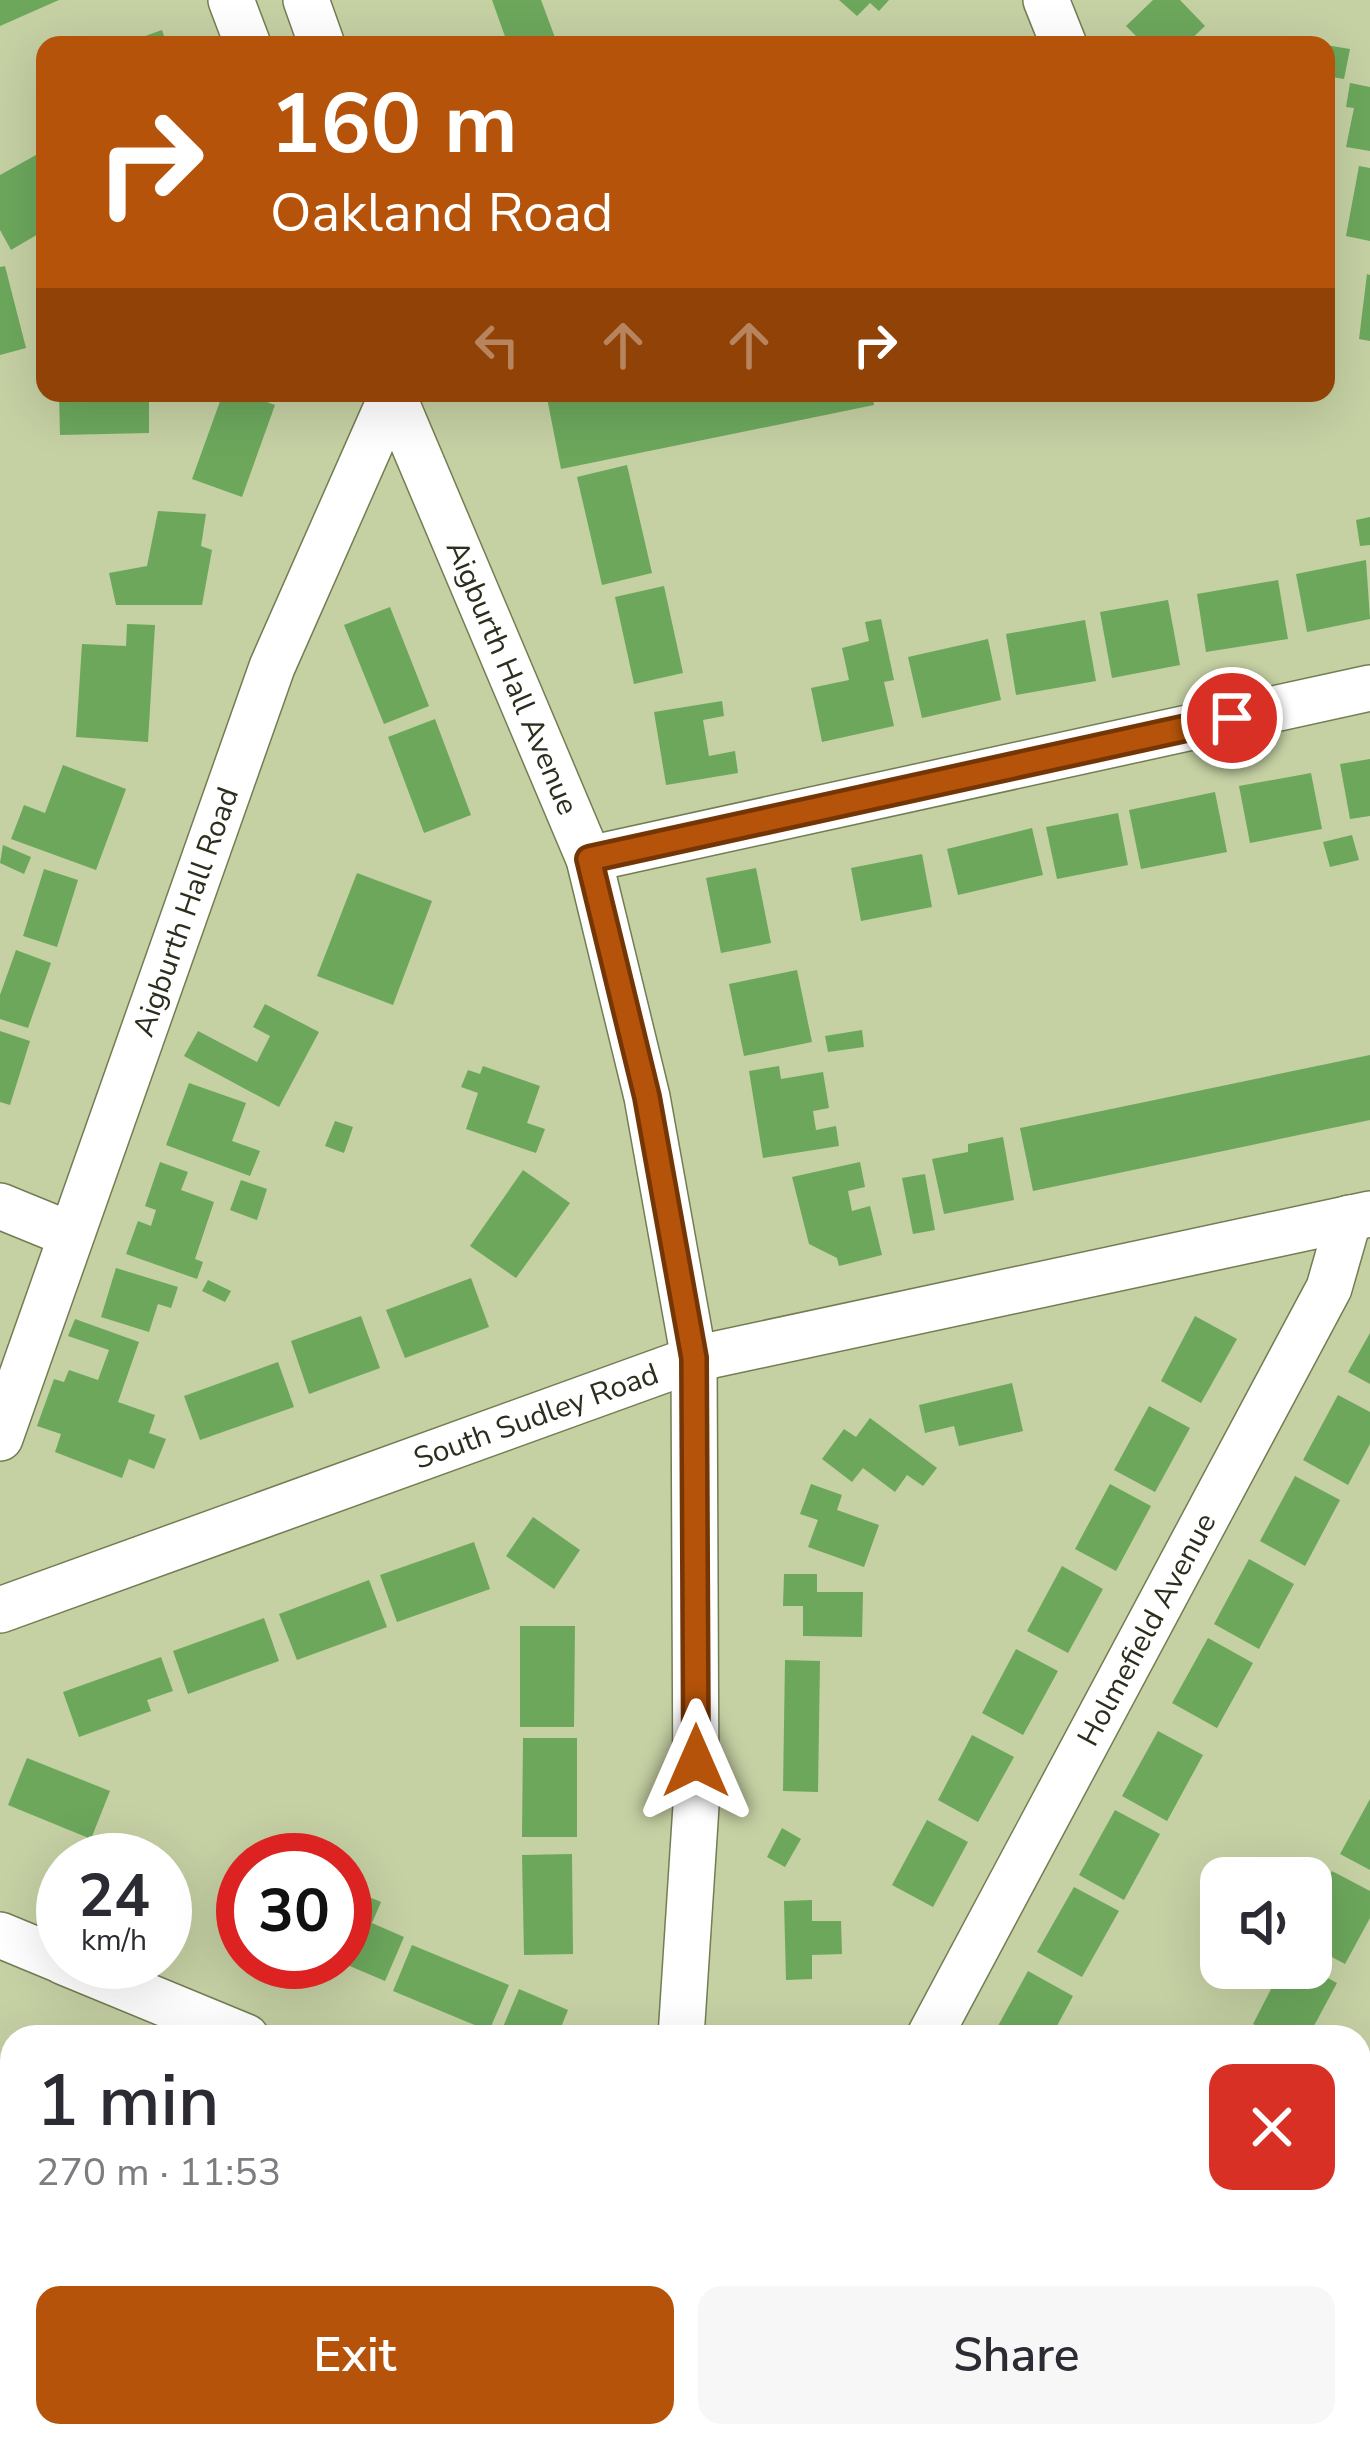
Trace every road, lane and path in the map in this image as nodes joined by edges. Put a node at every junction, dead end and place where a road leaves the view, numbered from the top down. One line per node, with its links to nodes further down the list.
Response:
1 (231, 0): 4 (street)
2 (306, 0): 5 (street)
3 (1046, 0): 6 (street)
4 (245, 36)
5 (319, 36)
6 (1060, 36)
7 (388, 402): 13 (street, Aigburth Hall Road)
8 (395, 402): 10 (street, Aigburth Hall Avenue)
9 (1370, 688): 10 (street)
10 (589, 859): 14 (street, Aigburth Hall Avenue)
11 (0, 1206): 13 (street)
12 (1359, 1216): 14 (street, South Sudley Road); 22 (street, Holmefield Avenue)
13 (71, 1235): 15 (street, Aigburth Hall Road)
14 (694, 1358): 16 (street, South Sudley Road); 21 (street, Aigburth Hall Avenue)
15 (0, 1438)
16 (0, 1610)
17 (0, 1935): 18 (street)
18 (36, 1950)
19 (130, 1989): 20 (street)
20 (217, 2025)
21 (682, 2025)
22 (935, 2025)

